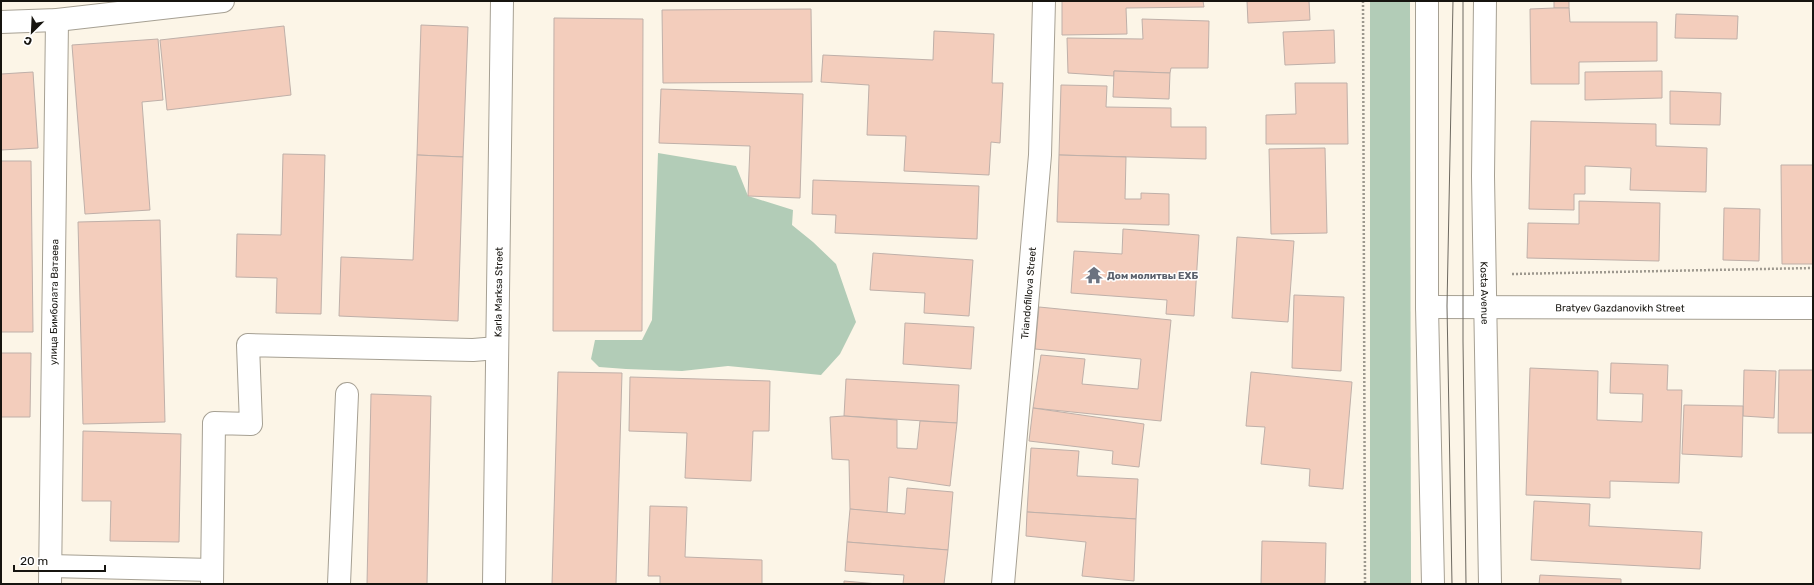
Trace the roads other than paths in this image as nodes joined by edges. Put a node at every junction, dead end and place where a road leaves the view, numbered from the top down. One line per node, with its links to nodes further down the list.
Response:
1 (224, 1): 6 (street)
2 (502, 1): 11 (street, Karla Marksa Street)
3 (1044, 1): 17 (street, Triandofillova Street)
4 (1427, 1): 9 (street)
5 (1485, 1): 8 (street, Kosta Avenue)
6 (57, 20): 7 (street); 13 (street, улица Бимболата Ватаева)
7 (1, 22)
8 (1486, 306): 9 (street, Bratyev Gazdanovikh Street); 10 (street, Bratyev Gazdanovikh Street); 19 (street, Kosta Avenue)
9 (1427, 307): 18 (street)
10 (1813, 308)
11 (497, 348): 14 (street); 16 (street, Karla Marksa Street)
12 (347, 394): 15 (street)
13 (50, 575): 14 (street)
14 (212, 577)
15 (339, 584)
16 (494, 584)
17 (1003, 584)
18 (1433, 584)
19 (1490, 584)

